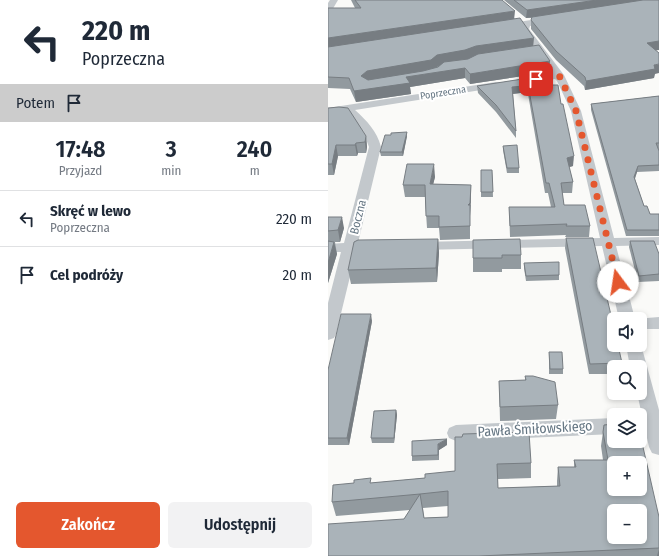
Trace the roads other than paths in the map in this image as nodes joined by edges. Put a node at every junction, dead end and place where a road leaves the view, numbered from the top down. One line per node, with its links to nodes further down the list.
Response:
1 (334, 0): 2 (street)
2 (328, 10)
3 (515, 15): 5 (street)
4 (561, 18): 5 (street)
5 (526, 24): 6 (street); 7 (street)
6 (496, 28)
7 (542, 51): 8 (street); 9 (street)
8 (527, 53)
9 (559, 75): 10 (street, Poprzeczna); 13 (street)
10 (347, 108): 11 (street, Poprzeczna); 16 (street, Boczna)
11 (328, 111)
12 (659, 241): 13 (street)
13 (608, 242): 15 (street); 18 (street)
14 (390, 246): 16 (street)
15 (405, 246)
16 (351, 247): 17 (street); 21 (street, Boczna)
17 (328, 248)
18 (625, 312)
19 (647, 323): 20 (street)
20 (659, 323)
21 (328, 334)
22 (647, 424): 25 (street)
23 (607, 426): 24 (street, Pawła Śmiłowskiego)
24 (456, 433)
25 (659, 447)

